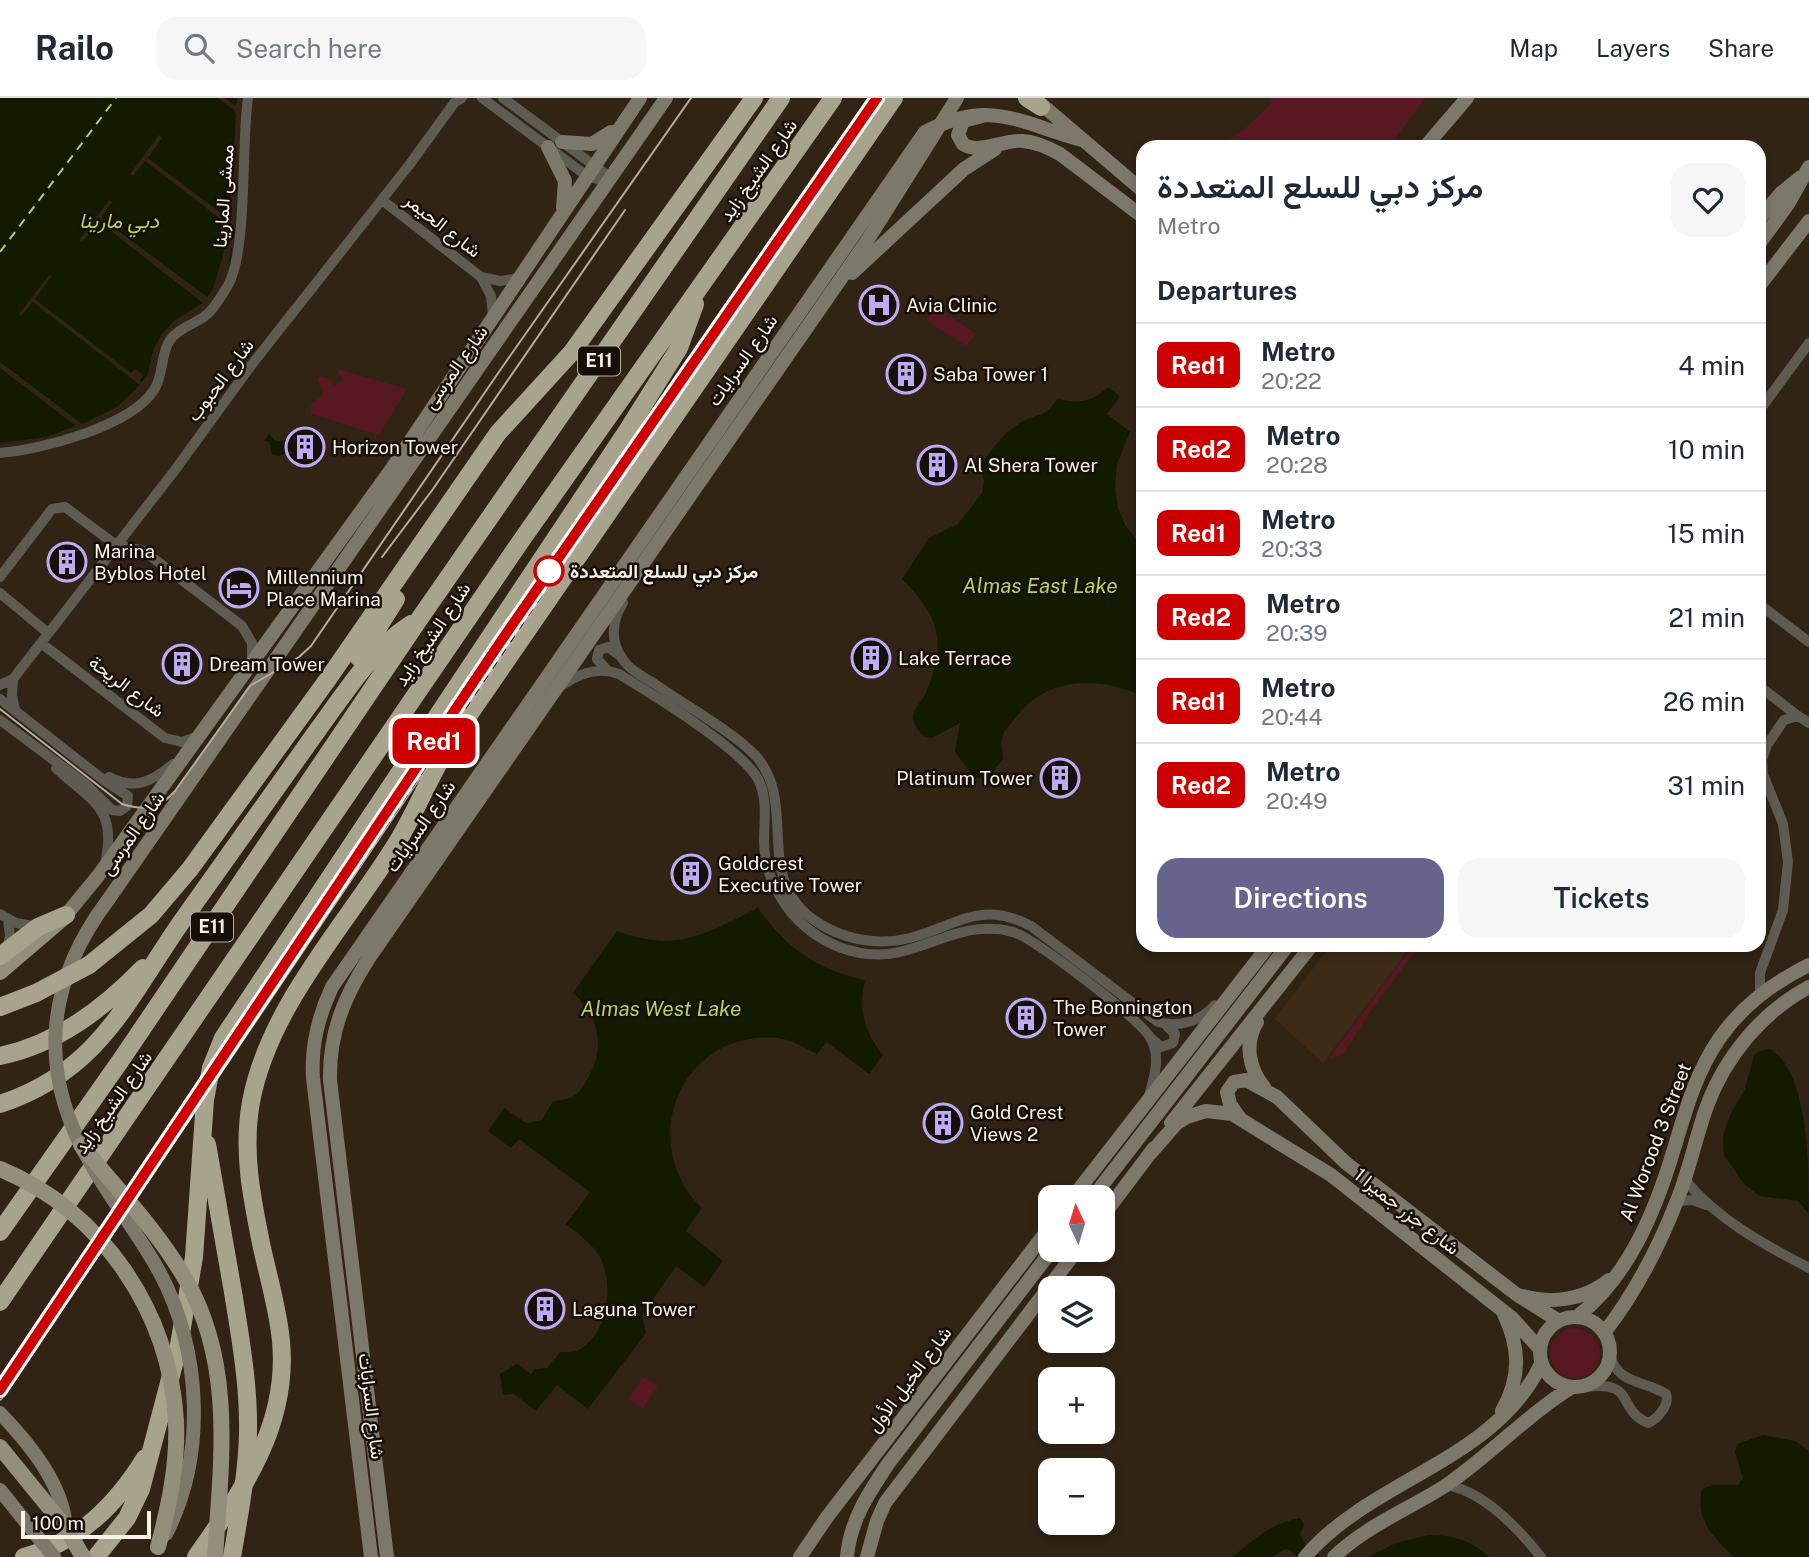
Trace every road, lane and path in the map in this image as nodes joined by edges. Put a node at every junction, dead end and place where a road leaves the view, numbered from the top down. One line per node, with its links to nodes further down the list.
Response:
1 (248, 98): 38 (street, ممشى المارينا)
2 (482, 98): 19 (street)
3 (503, 98): 19 (street)
4 (640, 98): 14 (main road, شارع المرسى)
5 (666, 98): 22 (main road, شارع المرسى)
6 (754, 98): 41 (highway)
7 (781, 98): 47 (highway, شارع الشيخ زايد / E11)
8 (833, 98): 33 (highway, شارع الشيخ زايد / E11)
9 (894, 98): 139 (highway)
10 (957, 98): 34 (main road, شارع السرايات, bridge)
11 (1467, 98): 17 (main road)
12 (457, 100): 24 (street, شارع الحبوب)
13 (1034, 101): 16 (main road, شارع السرايات)
14 (623, 122): 19 (main road); 20 (main road, شارع المرسى)
15 (1046, 125): 16 (main road, شارع السرايات); 18 (main road); 39 (main road, شارع السرايات)
16 (1082, 140): 23 (main road, شارع السرايات)
17 (1431, 140)
18 (1023, 141): 26 (main road); 34 (main road, شارع السرايات)
19 (555, 145): 20 (street); 20 (street); 27 (main road)
20 (590, 171): 22 (street); 27 (main road, شارع المرسى)
21 (1805, 171): 25 (main road); 29 (main road)
22 (609, 180): 97 (main road, شارع المرسى, bridge)
23 (1136, 185)
24 (382, 200): 30 (street, شارع الحيمر); 42 (street, شارع الحبوب)
25 (1766, 211)
26 (1136, 212)
27 (562, 213): 32 (main road, شارع المرسى)
28 (1809, 221): 31 (main road)
29 (1766, 234)
30 (481, 277): 32 (street, شارع الحيمر); 35 (street, شارع الحيمر)
31 (1766, 277)
32 (520, 278): 35 (main road, شارع المرسى)
33 (697, 293): 94 (highway); 113 (highway, شارع الشيخ زايد / E11)
34 (830, 293): 40 (main road, شارع السرايات)
35 (492, 320): 52 (main road, شارع المرسى)
36 (1809, 343): 37 (street)
37 (1766, 401)
38 (0, 453)
39 (648, 530): 40 (main road); 74 (main road, شارع السرايات)
40 (661, 538): 44 (main road, شارع السرايات)
41 (424, 542): 68 (highway); 86 (highway, bridge)
42 (116, 545): 43 (street); 48 (street, شارع الحبوب); 52 (street)
43 (0, 577)
44 (630, 581): 51 (street); 56 (main road, شارع السرايات)
45 (0, 593): 48 (street)
46 (1766, 609): 49 (street)
47 (420, 618): 68 (highway); 106 (highway, شارع الشيخ زايد / E11)
48 (48, 633): 50 (street, شارع الحبوب)
49 (1809, 642)
50 (41, 643): 54 (street, شارع الحبوب); 63 (street, شارع الريحة)
51 (620, 655): 53 (street); 87 (street)
52 (252, 660): 63 (main road, شارع المرسى)
53 (608, 671): 56 (street); 88 (street)
54 (13, 679): 55 (street, شارع الحبوب); 59 (street)
55 (0, 685)
56 (556, 689): 74 (main road, شارع السرايات)
57 (1766, 691): 60 (street)
58 (0, 699): 59 (street)
59 (15, 710): 67 (street)
60 (1798, 716): 62 (street); 65 (street)
61 (0, 720): 64 (street)
62 (1809, 723)
63 (196, 737): 66 (main road, شارع المرسى)
64 (36, 748): 67 (street); 70 (street)
65 (1766, 748)
66 (184, 754): 67 (street); 70 (main road, شارع المرسى)
67 (74, 757)
68 (297, 759): 75 (highway)
69 (1766, 782): 85 (street)
70 (105, 866): 71 (main road, شارع المرسى)
71 (66, 915): 73 (highway); 81 (main road)
72 (4, 917): 73 (street); 79 (street)
73 (38, 927): 79 (highway)
74 (381, 928): 131 (main road, شارع السرايات); 133 (main road, شارع السرايات)
75 (175, 931): 89 (highway); 92 (highway)
76 (1264, 952): 83 (main road)
77 (1283, 952): 102 (main road)
78 (1306, 952): 84 (main road)
79 (3, 954)
80 (1809, 965): 85 (main road, Al Worood 3 Street)
81 (0, 972)
82 (1809, 987): 96 (main road, Al Worood 3 Street)
83 (1237, 988): 87 (street); 91 (main road)
84 (1272, 993): 90 (main road); 98 (main road)
85 (1760, 996): 93 (main road, Al Worood 3 Street)
86 (0, 1007)
87 (1165, 1024): 88 (street)
88 (1151, 1039): 91 (street)
89 (0, 1056)
90 (1268, 1091): 95 (main road); 112 (main road, شارع جزر جميرا 1)
91 (1147, 1102): 101 (main road)
92 (0, 1104)
93 (1687, 1104): 96 (main road); 111 (main road, Al Worood 3 Street)
94 (204, 1116): 125 (highway); 141 (highway, bridge)
95 (1240, 1118): 98 (main road); 114 (main road, شارع جزر جميرا 1)
96 (1701, 1126): 100 (main road, Al Worood 3 Street)
97 (81, 1145): 132 (main road, شارع المرسى, bridge); 140 (main road, bridge)
98 (1149, 1155): 103 (main road)
99 (0, 1169): 132 (main road, bridge)
100 (1685, 1180): 104 (main road, Al Worood 3 Street); 105 (street)
101 (1082, 1185)
102 (1102, 1185)
103 (1115, 1200)
104 (1677, 1201): 105 (street); 117 (main road, Al Worood 3 Street)
105 (1707, 1205): 110 (street)
106 (0, 1232)
107 (1038, 1243): 142 (main road, شارع الخيل الأول)
108 (1043, 1262): 143 (main road, شارع الخيل الأول)
109 (1068, 1262): 144 (main road)
110 (1809, 1268)
111 (1620, 1270): 112 (main road); 115 (main road, Al Worood 3 Street)
112 (1516, 1294): 116 (main road, شارع جزر جميرا 1)
113 (0, 1302)
114 (1501, 1309): 118 (main road, شارع جزر جميرا 1); 123 (main road)
115 (1578, 1316): 116 (main road); 117 (main road)
116 (1559, 1321): 118 (main road)
117 (1604, 1333): 119 (main road)
118 (1539, 1349): 120 (main road)
119 (1610, 1354): 121 (main road); 121 (street)
120 (1541, 1364): 121 (main road); 123 (main road)
121 (1577, 1387): 126 (main road)
122 (0, 1413): 130 (main road)
123 (1497, 1419): 145 (main road)
124 (0, 1447): 130 (main road)
125 (152, 1447): 135 (highway); 138 (highway)
126 (1467, 1470): 127 (main road); 129 (street)
127 (1446, 1485): 129 (street); 134 (main road)
128 (0, 1490): 136 (main road, bridge)
129 (1476, 1497): 146 (street)
130 (66, 1528): 137 (main road, bridge)
131 (386, 1551): 133 (main road)
132 (156, 1552)
133 (371, 1552)
134 (1335, 1556)
135 (24, 1557)
136 (54, 1557)
137 (83, 1557)
138 (96, 1557)
139 (196, 1557)
140 (215, 1557)
141 (232, 1557)
142 (800, 1557)
143 (847, 1557)
144 (867, 1557)
145 (1305, 1557)
146 (1541, 1557)

